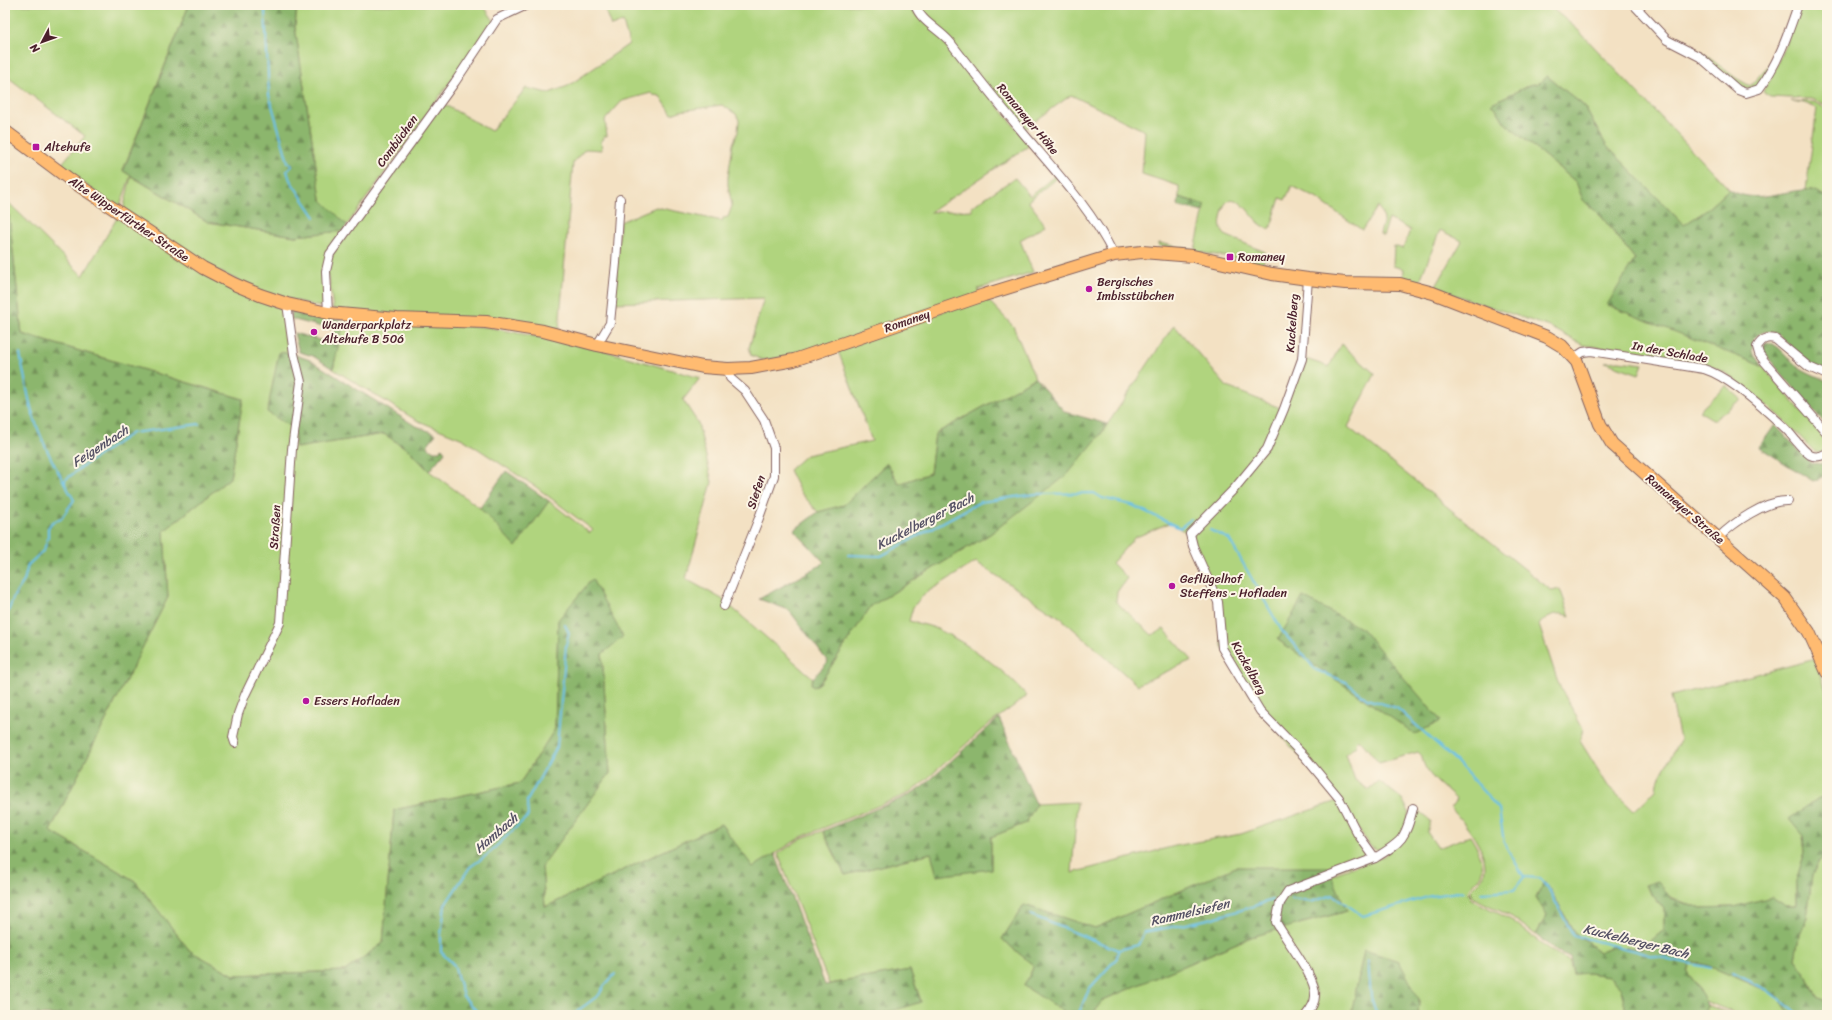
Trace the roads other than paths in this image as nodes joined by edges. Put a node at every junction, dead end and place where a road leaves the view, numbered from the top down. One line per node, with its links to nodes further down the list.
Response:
1 (527, 5): 10 (street, Combüchen)
2 (915, 5): 7 (street, Romaneyer Höhe)
3 (1634, 5): 4 (street)
4 (1798, 5)
5 (5, 131): 9 (main road, Alte Wipperfürther Straße)
6 (620, 199): 12 (street)
7 (1114, 255): 8 (main road, Romaney); 14 (main road, Romaney)
8 (1308, 279): 11 (main road, Romaney); 24 (street, Kuckelberg)
9 (287, 304): 10 (main road, Alte Wipperfürther Straße); 22 (street, Straßen)
10 (328, 313): 12 (main road, Alte Wipperfürther Straße)
11 (1555, 341): 13 (main road, Romaneyer Straße)
12 (597, 345): 14 (main road, Romaney)
13 (1574, 358): 17 (street, In der Schlade); 19 (main road, Romaneyer Straße)
14 (728, 369): 20 (street, Siefen)
15 (1827, 375): 16 (street)
16 (1827, 433)
17 (1827, 453)
18 (1788, 501): 19 (street)
19 (1718, 538): 21 (main road, Romaneyer Straße)
20 (724, 606)
21 (1827, 672)
22 (235, 744)
23 (1413, 808): 24 (street)
24 (1375, 858): 25 (street)
25 (1306, 1015)

